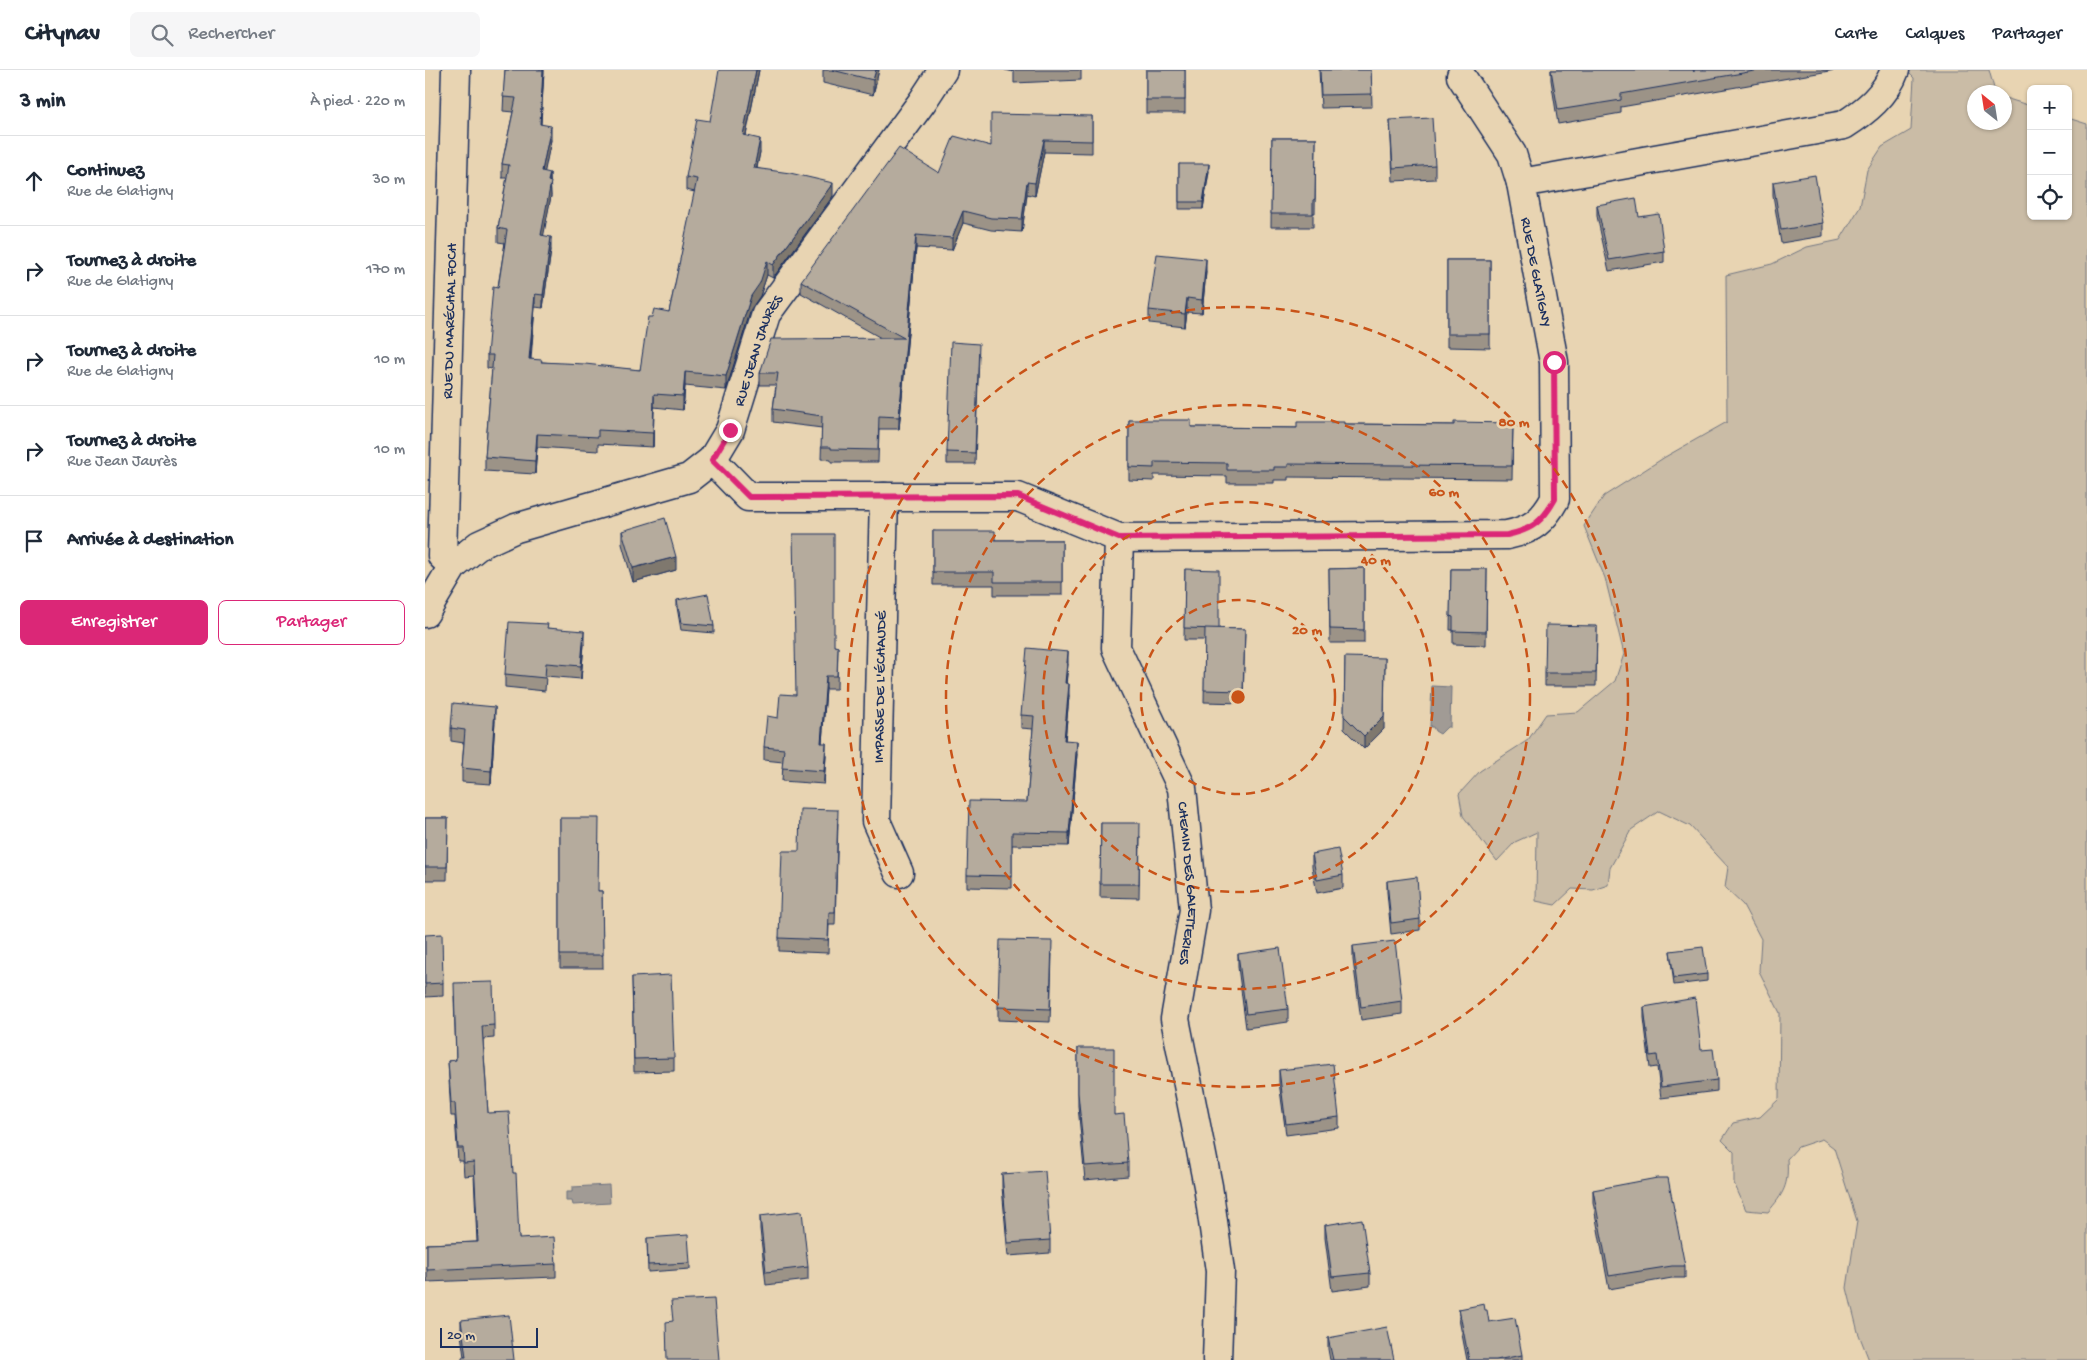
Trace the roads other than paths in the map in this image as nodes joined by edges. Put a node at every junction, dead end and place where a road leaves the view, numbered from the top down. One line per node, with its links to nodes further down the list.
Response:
1 (457, 70): 9 (street, RUE DU MARÉCHAL FOCH)
2 (943, 70): 6 (street, RUE JEAN JAURÈS)
3 (1895, 70): 5 (street)
4 (1461, 76): 5 (street, RUE DE GLATIGNY)
5 (1521, 183): 8 (street, RUE DE GLATIGNY)
6 (712, 460): 7 (street, RUE DE GLATIGNY); 9 (street, RUE JEAN JAURÈS)
7 (884, 496): 8 (street, RUE DE GLATIGNY); 11 (street, IMPASSE DE L'ÉCHAUDÉ)
8 (1119, 538): 12 (street, CHEMIN DES GALETTERIES)
9 (453, 566): 10 (street, RUE JEAN JAURÈS)
10 (425, 613)
11 (899, 873)
12 (1217, 1360)

